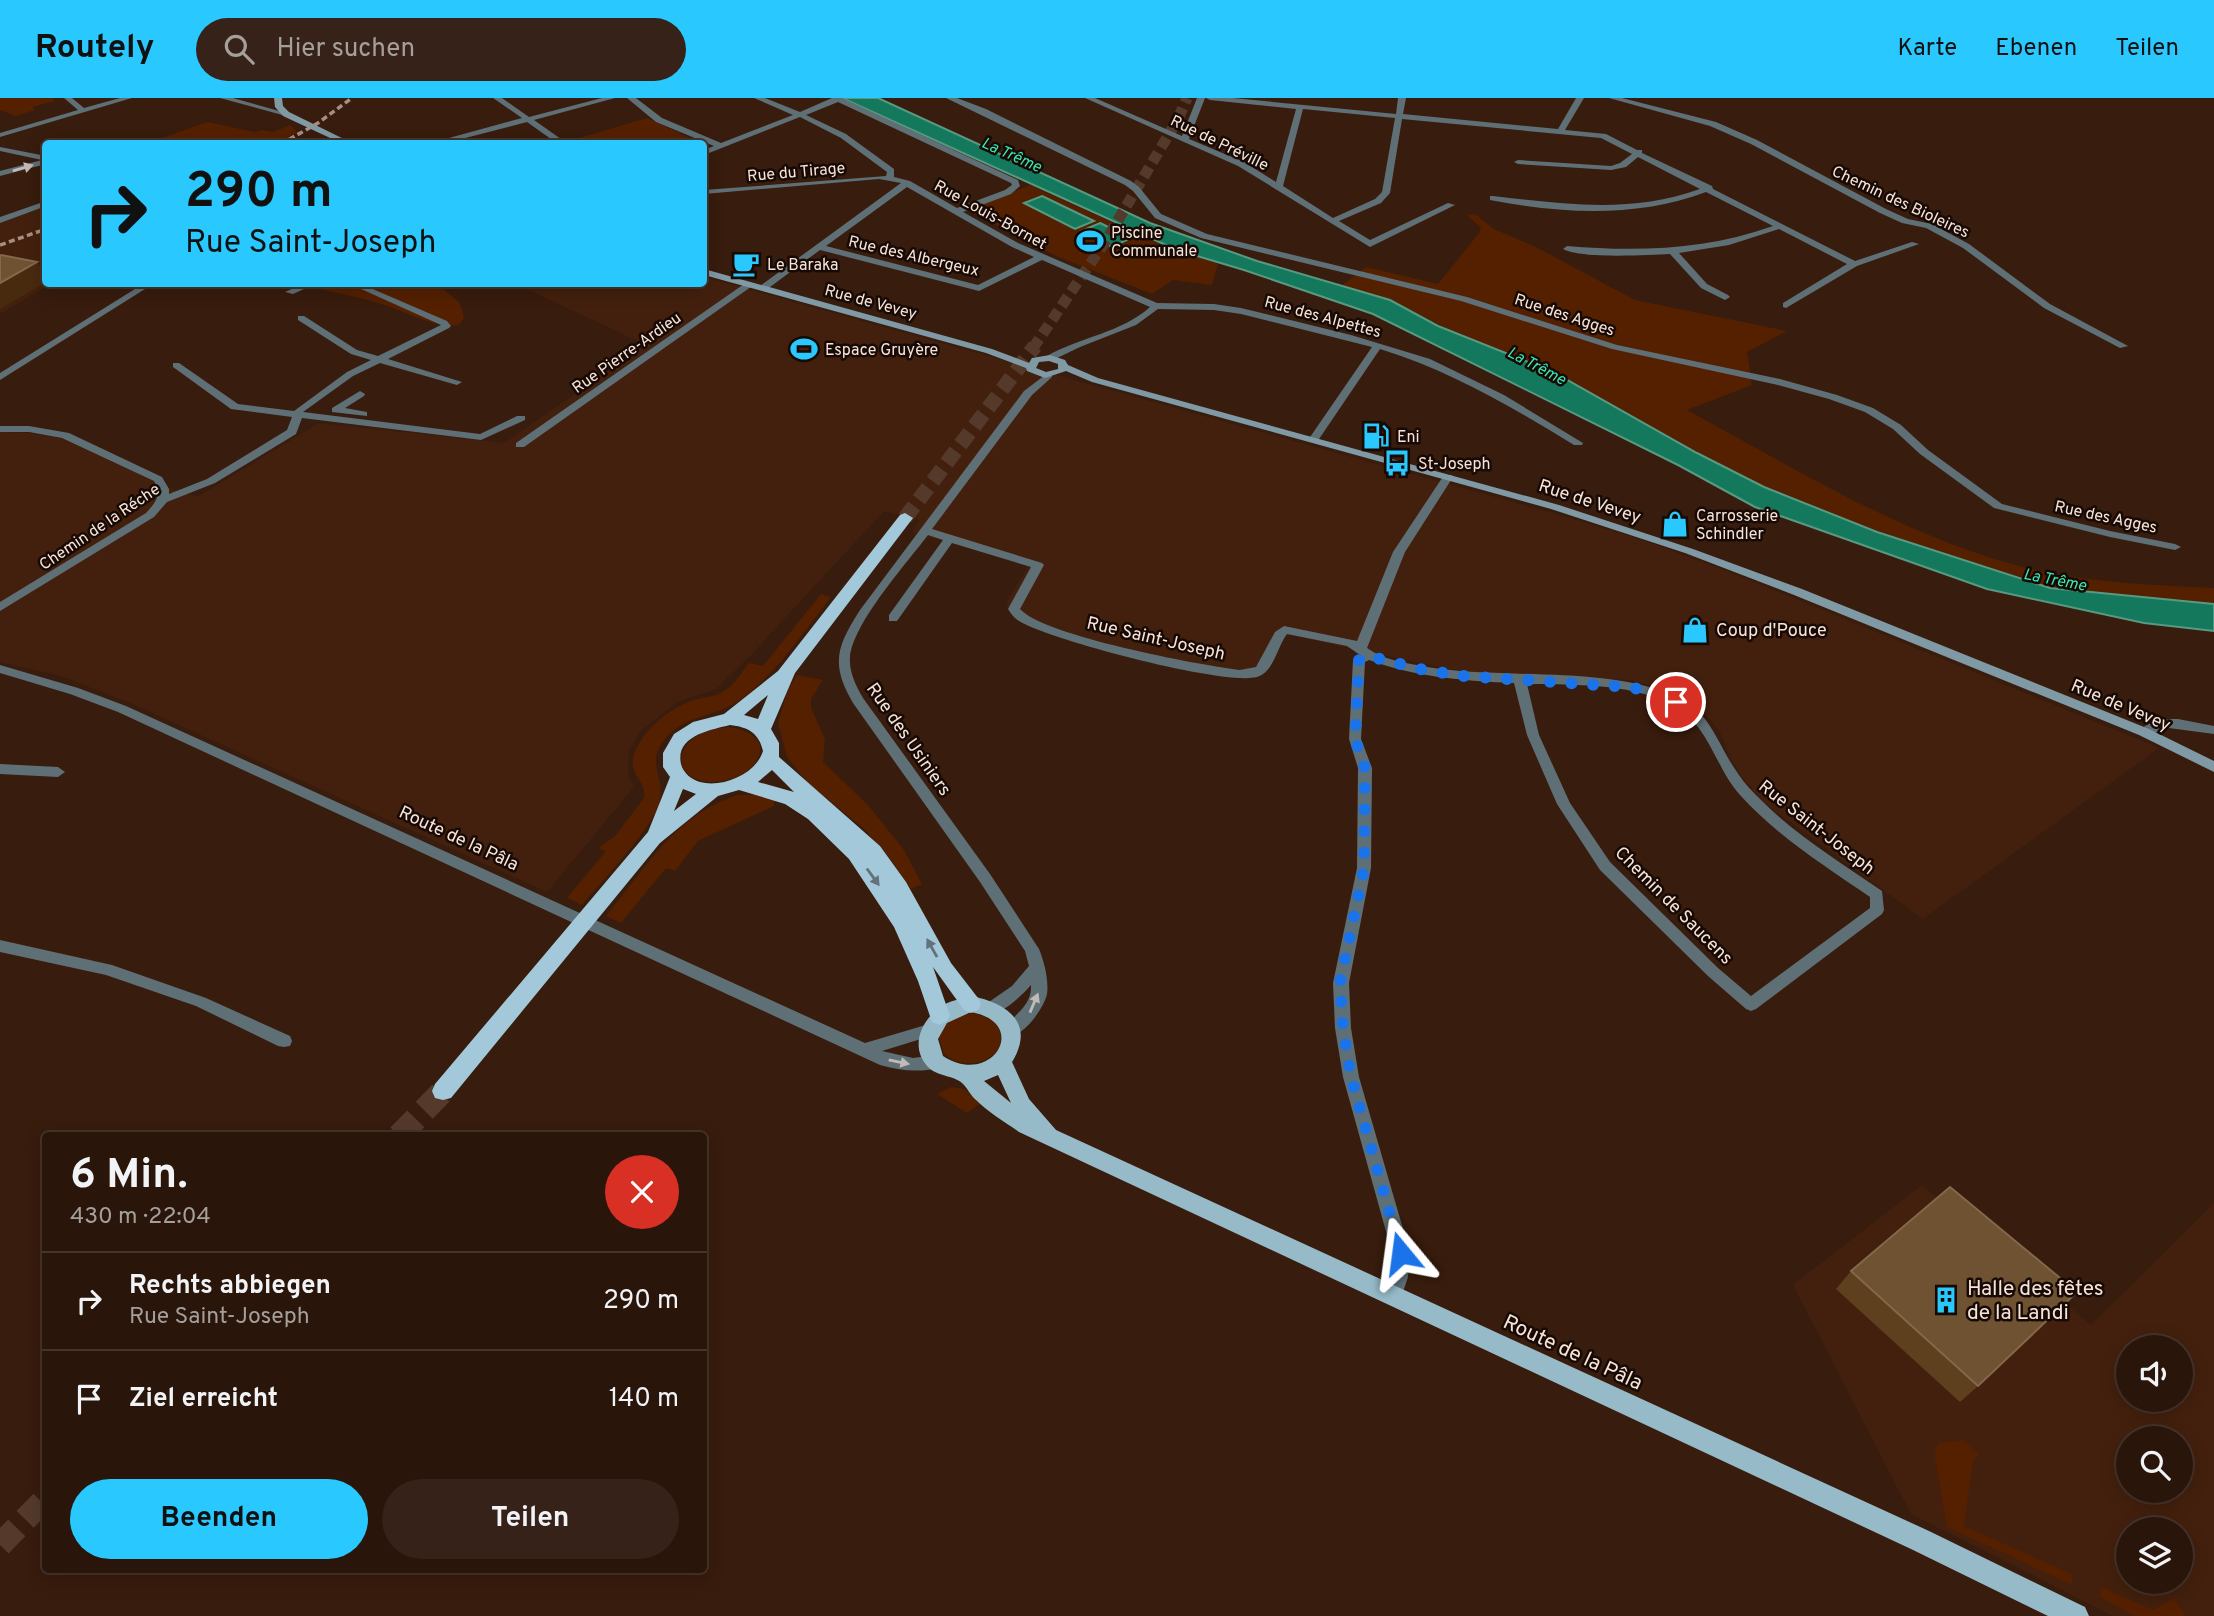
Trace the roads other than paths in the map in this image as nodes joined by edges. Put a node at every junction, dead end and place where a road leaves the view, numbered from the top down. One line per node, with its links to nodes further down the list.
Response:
1 (68, 98): 18 (street)
2 (128, 98): 18 (street)
3 (224, 98): 19 (street)
4 (278, 98): 19 (main road)
5 (497, 98): 22 (street)
6 (611, 98): 22 (street)
7 (631, 98): 29 (street)
8 (758, 98): 20 (street)
9 (950, 98): 95 (street, Rue des Agges)
10 (1088, 98): 25 (street, Rue de Préville)
11 (1201, 98): 25 (street)
12 (1210, 98): 17 (street)
13 (1402, 98): 21 (street)
14 (1580, 98): 23 (street)
15 (1613, 98): 69 (street, Chemin des Bioleires)
16 (838, 99): 20 (street); 47 (street)
17 (1300, 107): 21 (street); 41 (street)
18 (83, 111): 24 (street)
19 (286, 114): 26 (main road)
20 (800, 114): 31 (street); 39 (street)
21 (1400, 116): 23 (street); 49 (street)
22 (526, 119): 27 (street); 28 (street)
23 (1561, 130): 34 (street)
24 (0, 135)
25 (1185, 139): 41 (street, Rue de Préville)
26 (341, 140)
27 (446, 140)
28 (558, 140)
29 (706, 140)
30 (707, 140): 31 (street)
31 (720, 146): 33 (street)
32 (0, 149): 35 (street)
33 (707, 152)
34 (1639, 152): 37 (street); 42 (street)
35 (42, 158)
36 (42, 160): 38 (street, one-way to 36)
37 (1518, 162)
38 (0, 174)
39 (890, 178): 40 (street, Rue Louis-Bornet); 43 (street, Rue du Tirage)
40 (907, 183): 47 (street, Rue Louis-Bornet); 52 (street)
41 (1279, 186): 49 (street, Rue de Préville)
42 (1709, 188): 44 (street); 50 (street)
43 (707, 192)
44 (1493, 198)
45 (42, 204): 48 (street)
46 (1451, 205): 49 (street, Rue de Préville)
47 (957, 212): 55 (street, Rue Louis-Bornet)
48 (0, 220)
49 (1333, 221)
50 (1780, 226): 54 (street); 56 (street)
51 (1916, 244): 56 (street)
52 (818, 247): 55 (street, Rue des Albergeux); 62 (street)
53 (1567, 249): 54 (street)
54 (1673, 251): 64 (street)
55 (1040, 257): 66 (street, Rue Louis-Bornet)
56 (1854, 264): 65 (street)
57 (707, 273): 58 (main road, Rue de Vevey)
58 (750, 284): 62 (main road, Rue de Vevey); 89 (street, Rue Pierre-Ardieu)
59 (143, 287): 75 (street)
60 (302, 287): 63 (street)
61 (362, 287): 71 (street, Chemin de la Réche)
62 (763, 288): 73 (main road, Rue de Vevey)
63 (290, 292)
64 (1725, 297)
65 (1786, 304)
66 (1156, 306): 68 (street, Rue des Alpettes); 70 (street)
67 (301, 318): 71 (street)
68 (1377, 346): 87 (street); 88 (street, Rue des Alpettes)
69 (2123, 346)
70 (1050, 358): 73 (main road, Rue de Vevey); 74 (main road, Rue de Vevey)
71 (378, 359): 76 (street); 80 (street, Chemin de la Réche)
72 (176, 365): 80 (street)
73 (1033, 366): 74 (main road, Rue de Vevey); 77 (street, Rue des Usiniers)
74 (1056, 372): 77 (street, Rue des Usiniers); 87 (main road, Rue de Vevey)
75 (0, 377)
76 (457, 383)
77 (1028, 393): 93 (street, Rue des Usiniers)
78 (360, 394): 79 (street)
79 (345, 411): 82 (street); 84 (street)
80 (297, 416): 82 (street); 91 (street, Chemin de la Réche)
81 (520, 418): 84 (street)
82 (336, 420): 84 (street)
83 (0, 429): 85 (street)
84 (445, 429)
85 (52, 432): 86 (street); 91 (street)
86 (0, 439)
87 (1313, 440): 90 (main road, Rue de Vevey)
88 (1578, 443)
89 (520, 445)
90 (1448, 477): 100 (street); 107 (main road, Rue de Vevey)
91 (163, 500): 96 (street, Chemin de la Réche)
92 (905, 518): 102 (highway)
93 (926, 531): 94 (street, Rue Saint-Joseph); 118 (street, Rue des Usiniers)
94 (950, 538): 99 (street); 100 (street, Rue Saint-Joseph)
95 (2175, 547)
96 (20, 597): 97 (street, Chemin de la Réche); 98 (street, Chemin de la Réche)
97 (0, 607)
98 (0, 612)
99 (893, 618)
100 (1364, 651): 103 (street, Rue Saint-Joseph); 130 (street)
101 (0, 671): 124 (street, Route de la Pâla)
102 (787, 671): 104 (highway); 105 (highway)
103 (1520, 681): 117 (street, Chemin de Saucens); 117 (street, Rue Saint-Joseph)
104 (730, 719): 105 (highway); 112 (highway)
105 (762, 729): 108 (highway)
106 (2214, 730): 107 (street)
107 (2144, 732): 109 (main road, Rue de Vevey)
108 (770, 758): 113 (highway); 119 (highway, one-way to 108)
109 (2214, 766)
110 (0, 768): 111 (street)
111 (58, 772)
112 (678, 779): 114 (highway); 115 (highway)
113 (741, 784): 114 (highway); 121 (highway, one-way to 121)
114 (715, 789): 115 (highway)
115 (653, 838): 128 (highway)
116 (0, 946): 123 (street)
117 (1808, 962)
118 (1035, 969): 120 (street); 122 (street, Rue des Usiniers, one-way to 118)
119 (971, 1004): 120 (main road); 121 (main road)
120 (991, 1008): 122 (main road)
121 (934, 1023): 124 (street); 126 (main road)
122 (1012, 1030): 125 (main road)
123 (284, 1041)
124 (865, 1049): 126 (street, Route de la Pâla, one-way to 126)
125 (1002, 1061): 127 (main road); 129 (main road, Route de la Pâla)
126 (936, 1062): 127 (main road)
127 (967, 1074): 129 (main road, Route de la Pâla)
128 (443, 1091)
129 (1049, 1135): 130 (main road, Route de la Pâla)
130 (1394, 1295): 131 (main road, Route de la Pâla)
131 (2076, 1616)

